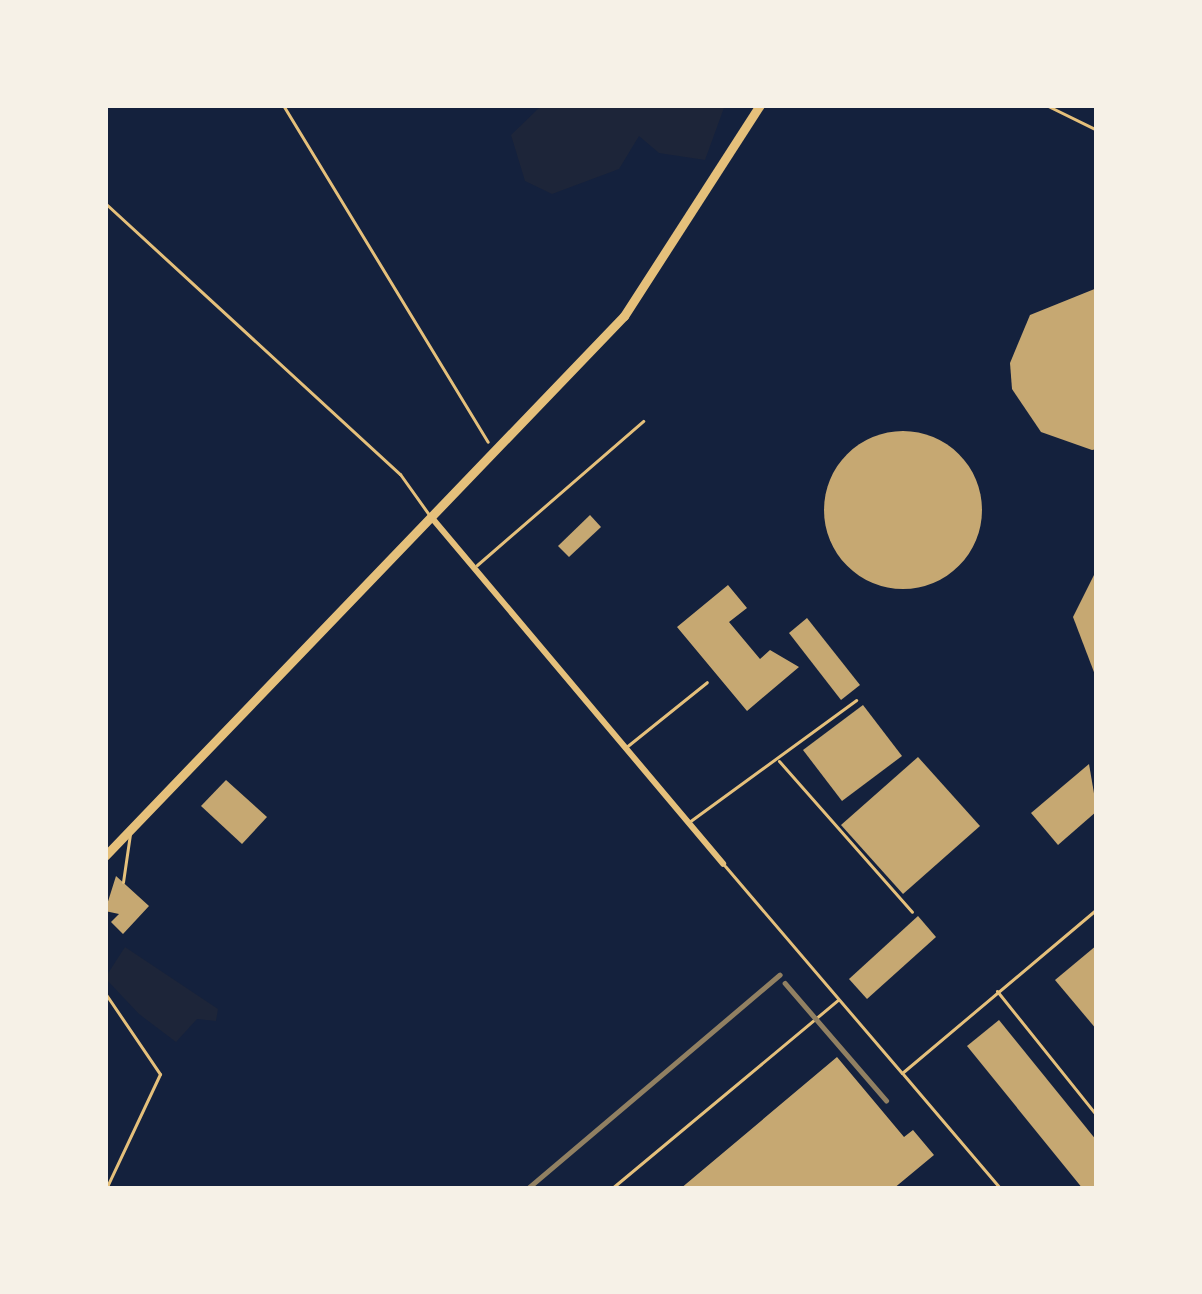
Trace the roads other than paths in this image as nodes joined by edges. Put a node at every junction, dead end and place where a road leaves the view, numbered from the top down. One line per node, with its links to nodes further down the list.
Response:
1 (760, 105): 6 (main road)
2 (1046, 105): 3 (lane)
3 (1097, 130)
4 (105, 202): 6 (lane)
5 (643, 421): 7 (lane)
6 (430, 517): 7 (street); 13 (main road)
7 (473, 568): 10 (street)
8 (707, 682): 10 (lane)
9 (856, 700): 11 (lane)
10 (624, 749): 12 (street)
11 (777, 760): 12 (lane); 18 (lane)
12 (688, 823): 15 (street)
13 (130, 829): 14 (main road); 16 (lane)
14 (105, 856)
15 (723, 864): 21 (lane)
16 (123, 882)
17 (1097, 909): 19 (lane)
18 (912, 912)
19 (997, 991): 22 (lane); 23 (lane)
20 (105, 993): 24 (lane)
21 (839, 998): 22 (lane); 25 (lane)
22 (902, 1072): 26 (lane)
23 (1097, 1115)
24 (106, 1189)
25 (611, 1189)
26 (1001, 1189)

